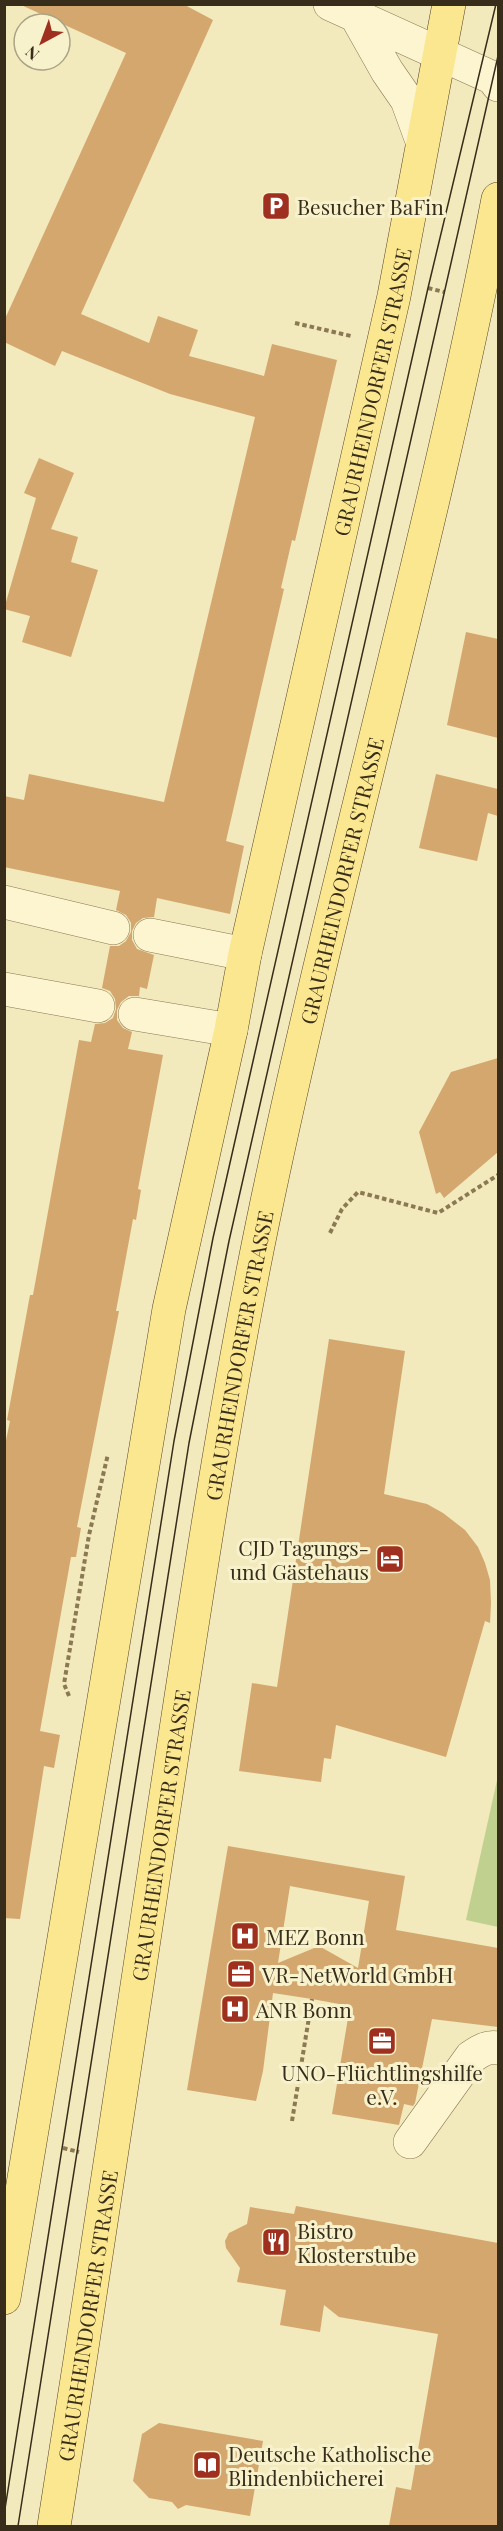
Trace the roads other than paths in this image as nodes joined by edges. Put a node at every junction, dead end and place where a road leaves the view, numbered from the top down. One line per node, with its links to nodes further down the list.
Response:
1 (448, 4): 3 (main road, GRAURHEINDORFER STRASSE)
2 (343, 10): 3 (street); 5 (street)
3 (438, 52): 4 (street); 5 (main road, GRAURHEINDORFER STRASSE)
4 (497, 79)
5 (422, 141): 10 (main road, GRAURHEINDORFER STRASSE)
6 (498, 199): 18 (main road, GRAURHEINDORFER STRASSE)
7 (4, 902): 8 (street)
8 (113, 928)
9 (150, 935): 10 (street)
10 (245, 954): 14 (main road, GRAURHEINDORFER STRASSE)
11 (4, 989): 12 (street)
12 (98, 1006)
13 (135, 1014): 14 (street)
14 (231, 1030): 17 (main road, GRAURHEINDORFER STRASSE)
15 (498, 2048): 16 (street)
16 (410, 2142)
17 (4, 2298)
18 (54, 2526)

